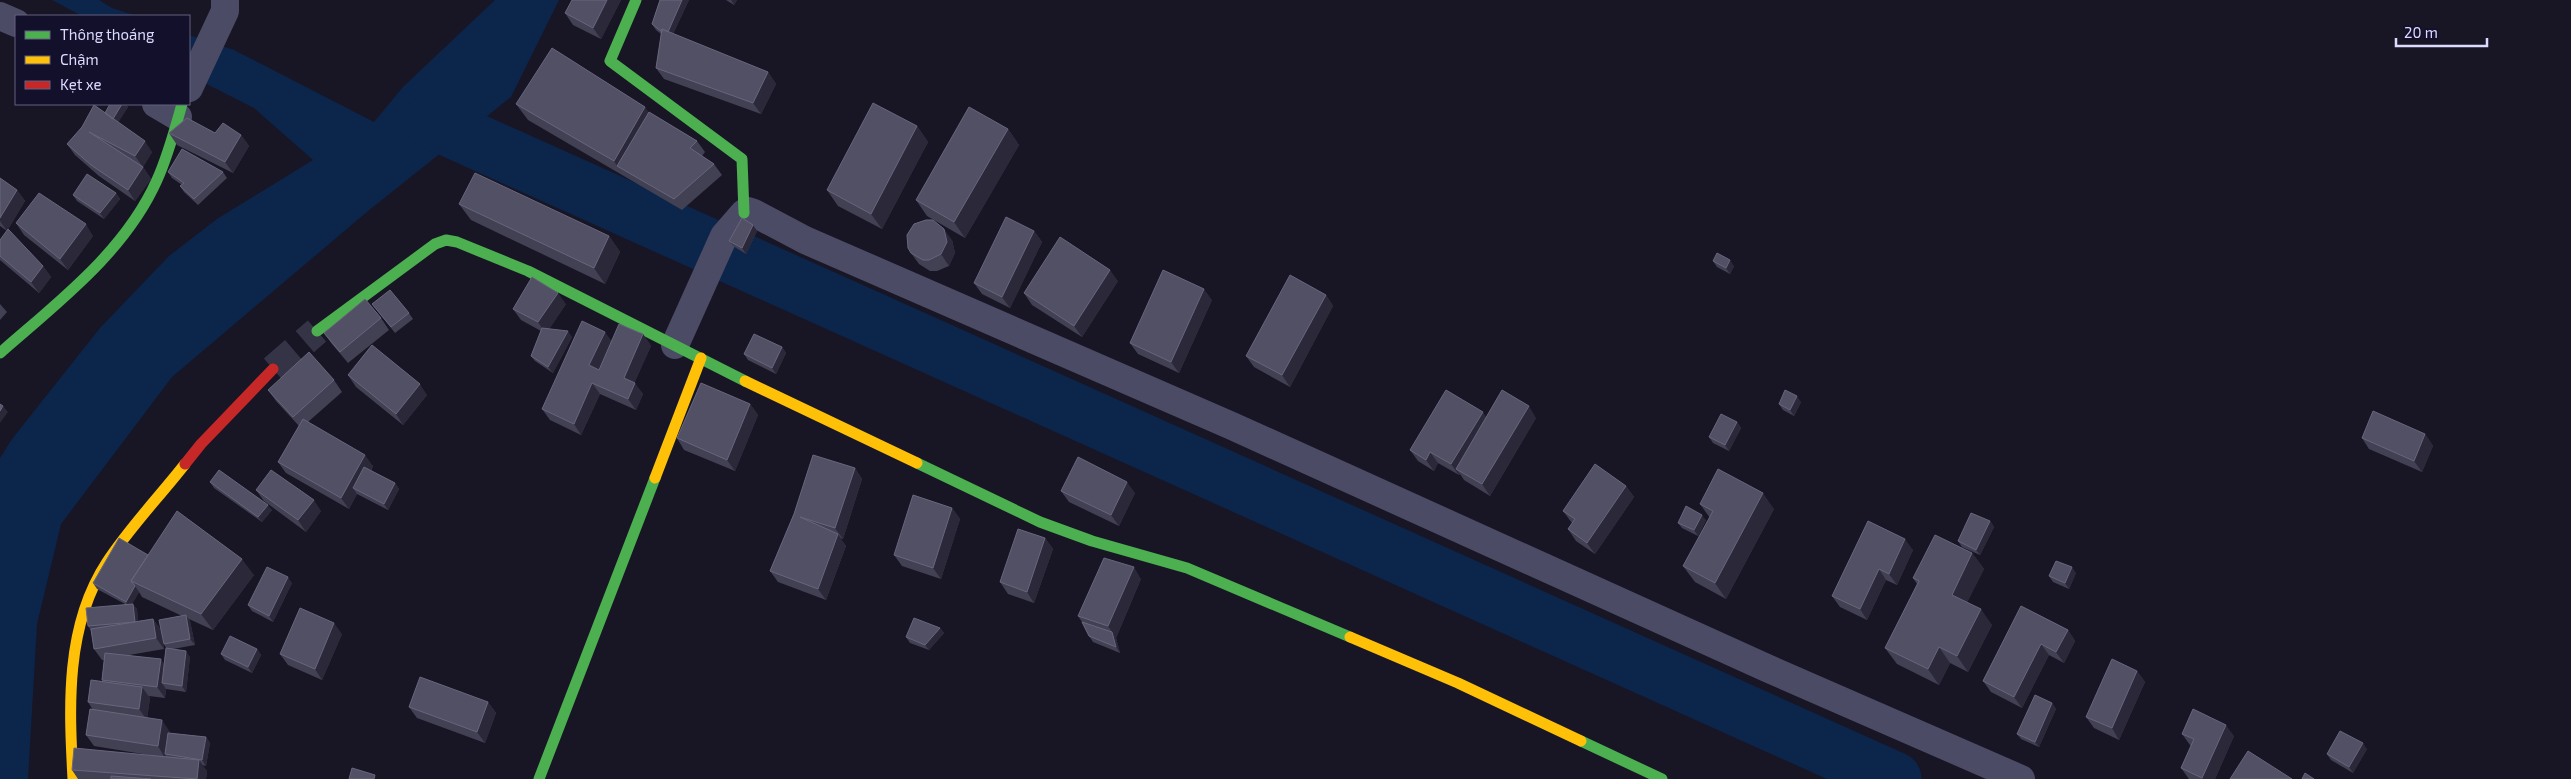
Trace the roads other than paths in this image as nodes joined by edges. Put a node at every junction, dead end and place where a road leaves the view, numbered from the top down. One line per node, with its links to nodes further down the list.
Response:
1 (636, 0): 7 (street)
2 (222, 11): 5 (street)
3 (0, 16): 4 (street)
4 (15, 23)
5 (190, 77)
6 (177, 105): 10 (street)
7 (744, 212): 9 (street); 16 (street)
8 (317, 331): 9 (street)
9 (680, 334): 11 (street)
10 (0, 353)
11 (701, 358): 14 (street); 15 (street)
12 (273, 369): 13 (street)
13 (73, 779)
14 (539, 779)
15 (1662, 779)
16 (2021, 779)

